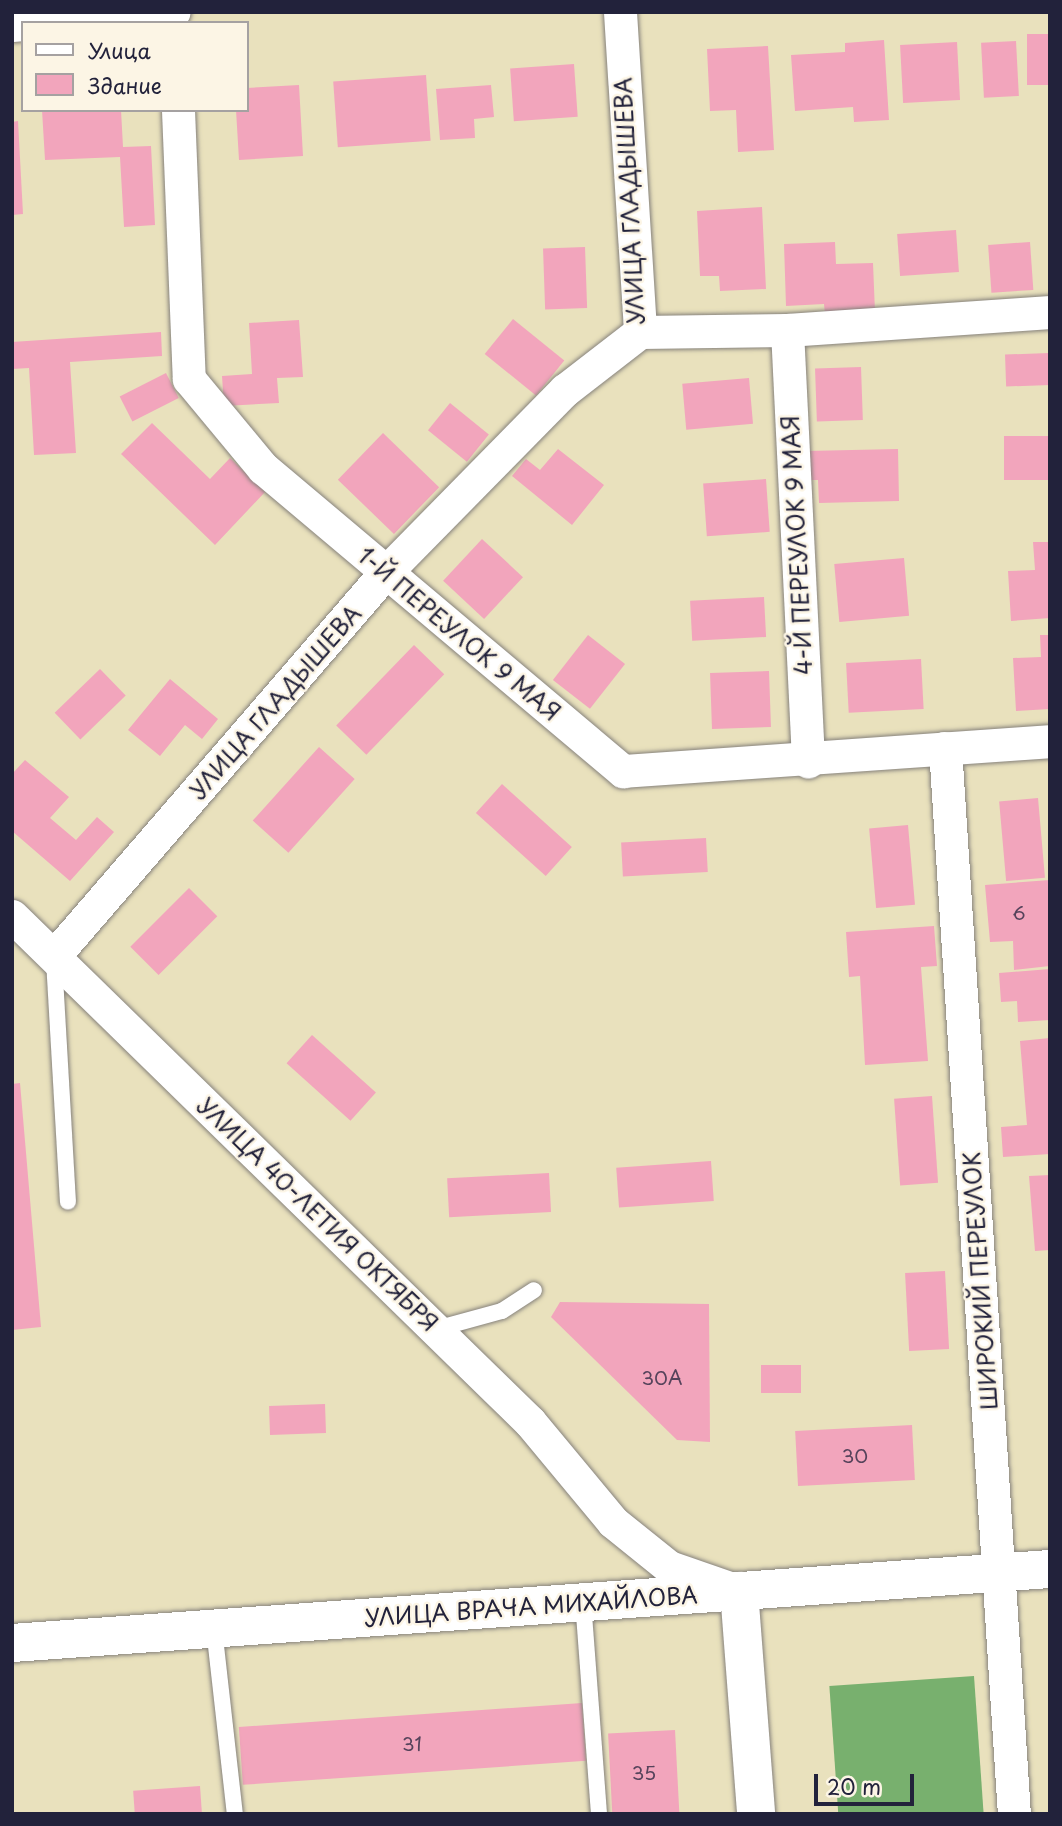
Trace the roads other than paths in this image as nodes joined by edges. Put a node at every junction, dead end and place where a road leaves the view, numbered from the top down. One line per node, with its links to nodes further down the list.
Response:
1 (174, 12): 3 (street)
2 (620, 12): 7 (street, УЛИЦА ГЛАДЫШЕВА)
3 (66, 21)
4 (178, 112): 8 (street, 1-Й ПЕРЕУЛОК 9 МАЯ)
5 (1050, 312): 6 (street)
6 (787, 330): 7 (street); 11 (street, 4-Й ПЕРЕУЛОК 9 МАЯ)
7 (639, 332): 8 (street, УЛИЦА ГЛАДЫШЕВА)
8 (385, 573): 11 (street, 1-Й ПЕРЕУЛОК 9 МАЯ); 13 (street, УЛИЦА ГЛАДЫШЕВА)
9 (1050, 741): 10 (street, 1-Й ПЕРЕУЛОК 9 МАЯ)
10 (945, 748): 11 (street, 1-Й ПЕРЕУЛОК 9 МАЯ); 18 (street, ШИРОКИЙ ПЕРЕУЛОК)
11 (808, 761)
12 (12, 916): 13 (street, УЛИЦА 40-ЛЕТИЯ ОКТЯБРЯ)
13 (54, 956): 14 (lane); 16 (street, УЛИЦА 40-ЛЕТИЯ ОКТЯБРЯ)
14 (68, 1202)
15 (534, 1290): 16 (lane)
16 (436, 1329): 19 (street, УЛИЦА 40-ЛЕТИЯ ОКТЯБРЯ)
17 (1050, 1569): 18 (main road, УЛИЦА ВРАЧА МИХАЙЛОВА)
18 (999, 1573): 19 (main road, УЛИЦА ВРАЧА МИХАЙЛОВА); 26 (street, ШИРОКИЙ ПЕРЕУЛОК)
19 (739, 1591): 20 (main road, УЛИЦА ВРАЧА МИХАЙЛОВА); 25 (main road)
20 (583, 1601): 21 (main road, УЛИЦА ВРАЧА МИХАЙЛОВА); 24 (lane)
21 (214, 1628): 22 (main road, УЛИЦА ВРАЧА МИХАЙЛОВА); 23 (lane)
22 (12, 1643)
23 (235, 1814)
24 (599, 1814)
25 (756, 1814)
26 (1014, 1814)

